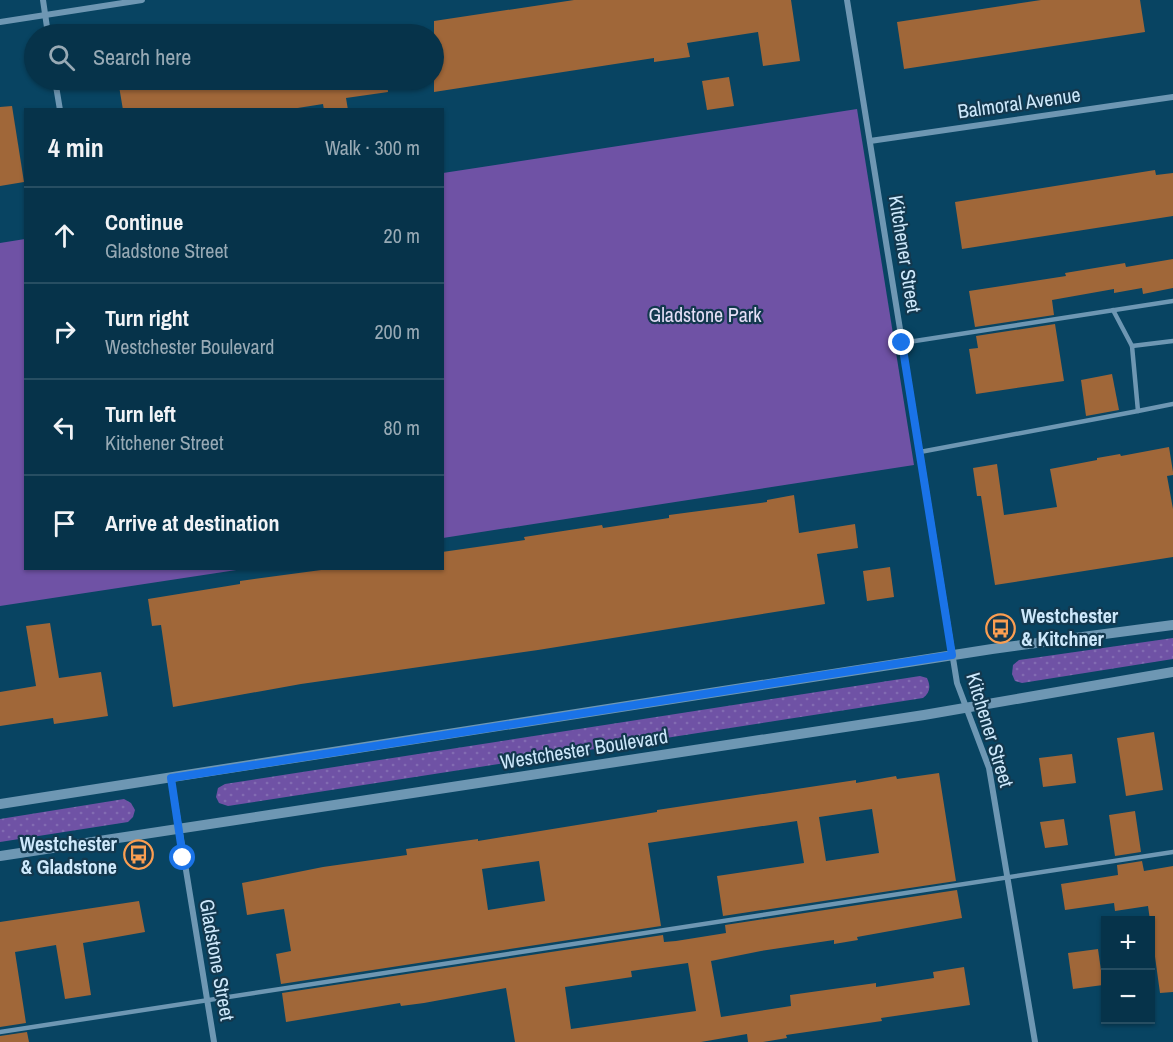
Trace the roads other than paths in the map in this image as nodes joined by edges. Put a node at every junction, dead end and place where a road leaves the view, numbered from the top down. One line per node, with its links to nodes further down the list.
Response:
1 (42, 0): 4 (street)
2 (142, 0): 4 (street)
3 (847, 0): 10 (street, Kitchener Street)
4 (45, 15): 5 (street); 6 (street)
5 (0, 22)
6 (46, 24)
7 (57, 90): 9 (street)
8 (1173, 97): 10 (street, Balmoral Avenue)
9 (60, 108)
10 (870, 141): 14 (street, Kitchener Street)
11 (1173, 301): 12 (lane)
12 (1113, 310): 14 (lane); 15 (lane)
13 (1173, 341): 15 (lane)
14 (902, 343): 18 (street, Kitchener Street)
15 (1132, 346): 17 (lane)
16 (1173, 404): 17 (lane)
17 (1138, 411): 18 (lane)
18 (920, 452): 20 (street, Kitchener Street)
19 (1173, 625): 20 (street, Westchester Boulevard)
20 (952, 655): 22 (street, Kitchener Street); 23 (street, Westchester Boulevard)
21 (1173, 672): 22 (street, Westchester Boulevard)
22 (966, 708): 25 (street, Westchester Boulevard); 28 (street, Kitchener Street)
23 (171, 778): 24 (street, Westchester Boulevard); 25 (street, Gladstone Street)
24 (0, 804)
25 (179, 829): 27 (street, Westchester Boulevard); 29 (street, Gladstone Street)
26 (1173, 852): 28 (lane)
27 (0, 856)
28 (1007, 878): 29 (lane); 32 (street, Kitchener Street)
29 (208, 1001): 30 (lane); 31 (street, Gladstone Street)
30 (0, 1032)
31 (214, 1042)
32 (1035, 1042)

